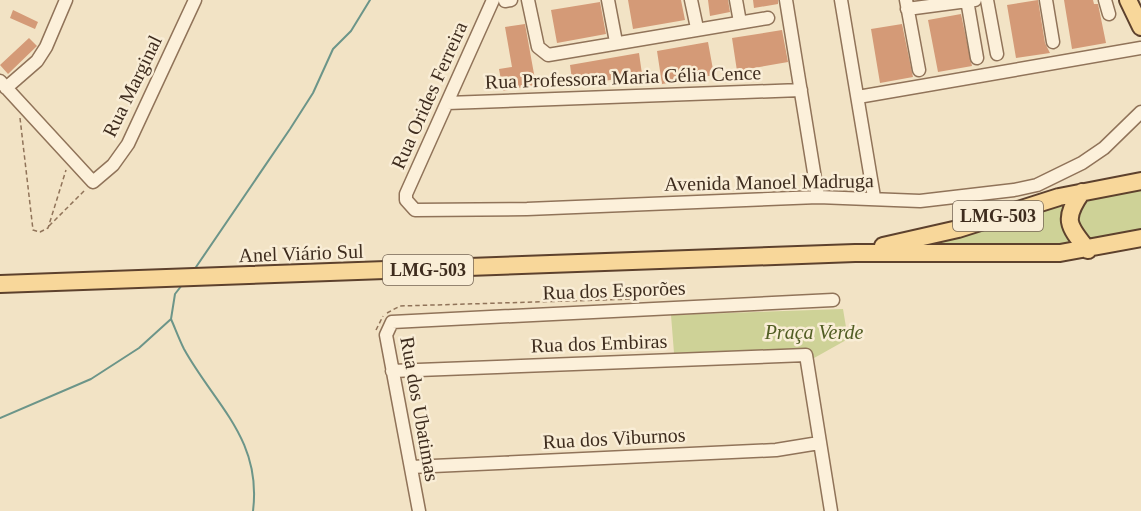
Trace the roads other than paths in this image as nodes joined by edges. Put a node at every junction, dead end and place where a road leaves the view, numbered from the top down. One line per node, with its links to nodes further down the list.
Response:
1 (66, 0): 27 (street)
2 (195, 0): 27 (street, Rua Marginal)
3 (503, 0): 30 (street, Rua Orides Ferreira)
4 (528, 0): 21 (street)
5 (608, 0): 21 (street)
6 (691, 0): 20 (street)
7 (736, 0): 18 (street)
8 (786, 0): 28 (street)
9 (840, 0): 29 (street)
10 (970, 0): 15 (street); 25 (street)
11 (987, 0): 24 (street)
12 (1046, 0): 22 (street)
13 (1105, 0): 16 (street)
14 (1128, 0): 19 (main road)
15 (906, 5): 26 (street)
16 (1109, 14)
17 (768, 18): 18 (street)
18 (740, 22): 20 (street)
19 (1141, 27)
20 (697, 28): 21 (street)
21 (616, 42)
22 (1053, 42)
23 (1141, 48): 29 (street)
24 (997, 54)
25 (977, 58)
26 (919, 70)
27 (3, 84)
28 (801, 90): 30 (street, Rua Professora Maria Célia Cence); 34 (street)
29 (858, 97): 35 (street)
30 (447, 103): 36 (street, Rua Orides Ferreira)
31 (1141, 112): 35 (street, Avenida Manoel Madruga)
32 (1141, 181): 33 (main road, Anel Viário Sul / LMG-503)
33 (1082, 192): 38 (main road); 39 (main road, Anel Viário Sul / LMG-503)
34 (818, 197): 35 (street, Avenida Manoel Madruga); 36 (street, Avenida Manoel Madruga)
35 (874, 197)
36 (409, 206)
37 (1141, 238): 38 (main road, Anel Viário Sul / LMG-503)
38 (1088, 250): 39 (main road, Anel Viário Sul / LMG-503)
39 (855, 253): 40 (main road, Anel Viário Sul / LMG-503)
40 (0, 284)
41 (833, 300): 42 (street, Rua dos Esporões)
42 (396, 319): 43 (street, Rua dos Ubatimas)
43 (392, 371): 44 (street, Rua dos Embiras); 45 (street, Rua dos Ubatimas)
44 (819, 443): 45 (street, Rua dos Viburnos); 47 (street)
45 (411, 467): 46 (street, Rua dos Ubatimas)
46 (419, 511)
47 (831, 511)

